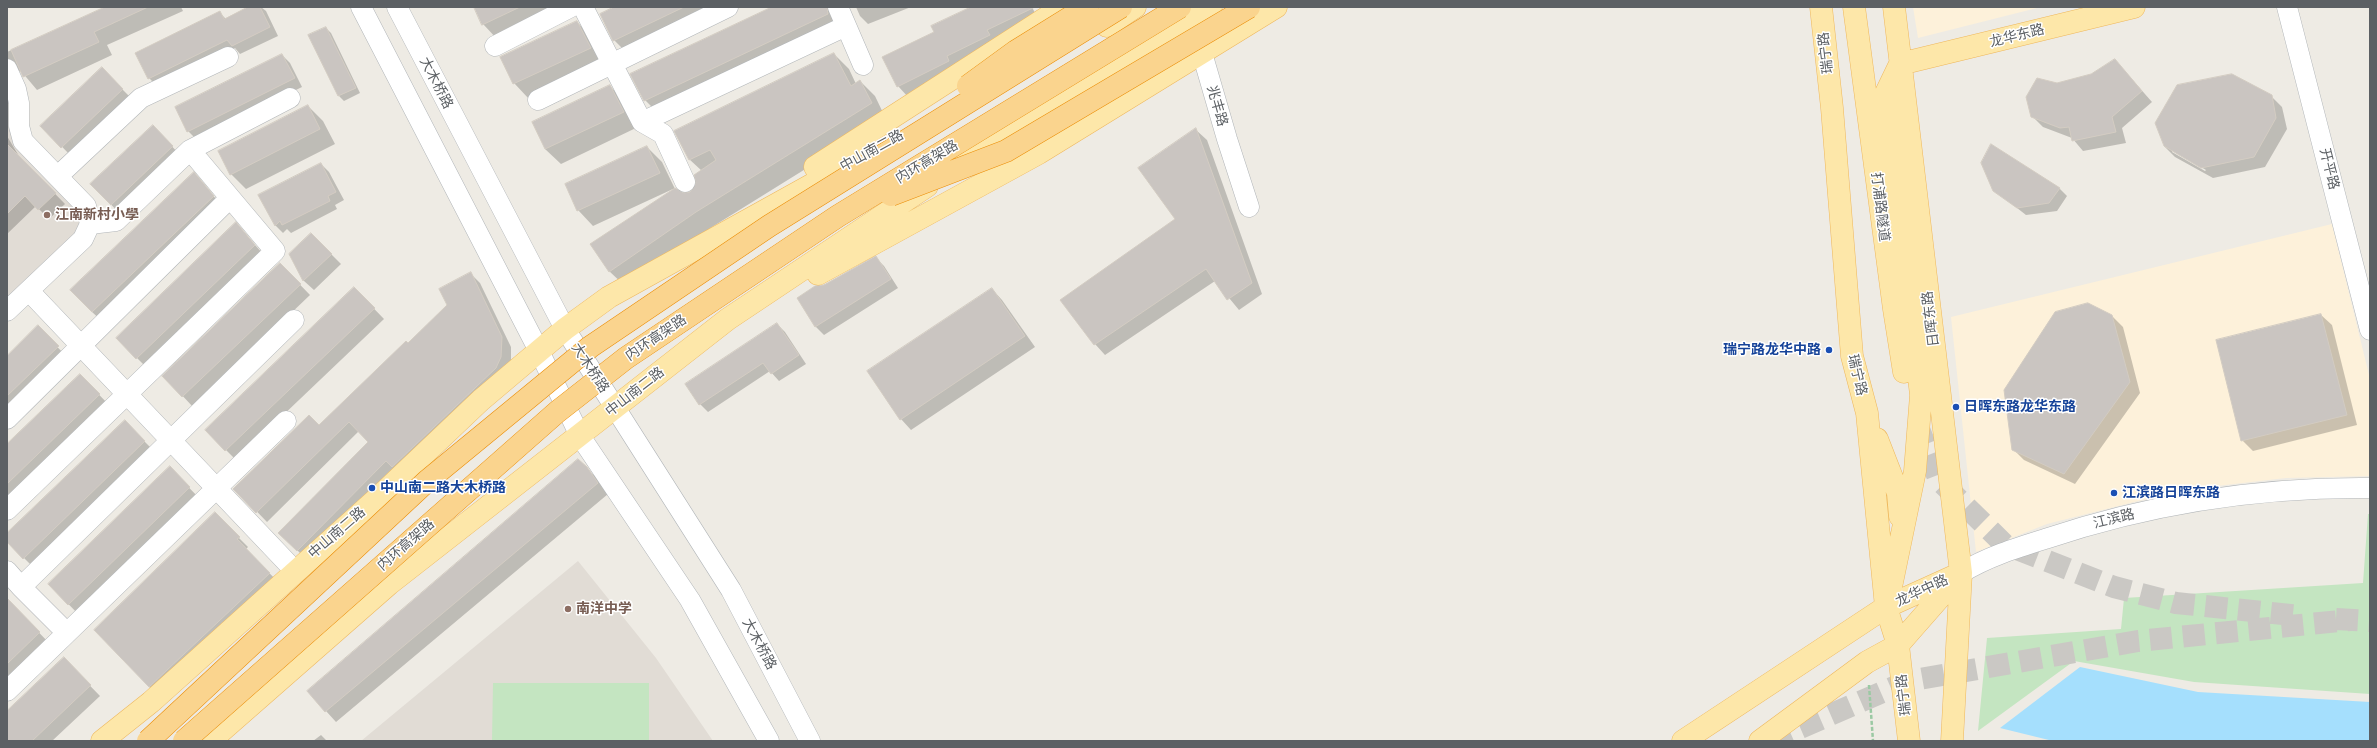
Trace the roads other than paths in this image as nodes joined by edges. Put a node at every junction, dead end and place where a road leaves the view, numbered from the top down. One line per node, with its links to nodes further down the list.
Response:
1 (361, 7): 47 (street)
2 (397, 7): 44 (street, 大木桥路)
3 (572, 7): 21 (street)
4 (583, 7): 24 (street)
5 (728, 7): 24 (street)
6 (838, 7): 20 (street)
7 (1063, 7): 40 (main road, 中山南二路)
8 (1087, 7): 34 (highway, bridge)
9 (1121, 7): 34 (highway, 内环高架路, bridge)
10 (1135, 7): 40 (main road, 中山南二路)
11 (1211, 7): 19 (main road, 中山南二路)
12 (1249, 7): 37 (highway, bridge)
13 (1276, 7): 22 (main road, 中山南二路)
14 (1821, 7): 51 (main road, 瑞宁路)
15 (1854, 7): 49 (main road, 打浦路隧道)
16 (1894, 7): 25 (main road, 日晖东路)
17 (2287, 7): 45 (street, 开平路)
18 (2126, 8): 25 (main road, 龙华东路)
19 (1184, 12): 22 (street, 兆丰路); 37 (highway, 内环高架路, bridge); 42 (main road, 中山南二路)
20 (846, 26): 26 (street); 30 (street)
21 (495, 46)
22 (1202, 53): 36 (street, 兆丰路); 42 (main road, 中山南二路)
23 (228, 57): 32 (street)
24 (611, 62): 29 (street); 30 (street)
25 (1900, 64): 59 (main road, 日晖东路); 61 (main road, 日晖东路)
26 (863, 65)
27 (7, 69): 32 (street)
28 (290, 98): 31 (street)
29 (538, 100)
30 (642, 122): 33 (street)
31 (190, 150): 35 (street); 38 (street)
32 (58, 176): 38 (street)
33 (685, 182)
34 (815, 197): 68 (highway, 内环高架路, bridge)
35 (230, 198): 46 (street); 48 (street)
36 (1249, 207)
37 (838, 216): 69 (highway, 内环高架路, bridge)
38 (90, 224): 39 (street)
39 (29, 290): 41 (street); 46 (street)
40 (609, 297): 44 (main road, 中山南二路)
41 (7, 311)
42 (728, 319): 50 (main road, 中山南二路)
43 (294, 320): 55 (street)
44 (565, 329): 47 (main road, 中山南二路); 50 (street, 大木桥路)
45 (2370, 330)
46 (82, 346): 48 (street); 52 (street)
47 (539, 351): 54 (street); 60 (main road, 中山南二路)
48 (127, 394): 55 (street); 58 (street)
49 (1910, 406)
50 (615, 408): 54 (main road, 中山南二路); 72 (street, 大木桥路)
51 (1867, 413): 59 (main road, 日晖东路); 63 (main road, 瑞宁路)
52 (7, 419)
53 (286, 421): 56 (street)
54 (580, 436): 70 (main road, 中山南二路); 71 (street)
55 (171, 440): 56 (street); 62 (street)
56 (217, 488): 60 (street); 64 (street)
57 (2370, 488): 61 (street, 江滨路)
58 (7, 510)
59 (1902, 535): 63 (main road, 日晖东路)
60 (294, 571): 67 (main road, 中山南二路)
61 (1961, 573): 63 (main road, 龙华中路); 65 (main road, 龙华中路); 76 (main road)
62 (12, 581): 64 (street)
63 (1886, 607): 65 (main road, 瑞宁路); 73 (main road, 龙华中路)
64 (67, 633): 66 (street)
65 (1898, 645): 74 (main road, 龙华中路); 75 (main road, 瑞宁路)
66 (7, 691)
67 (102, 741)
68 (148, 741)
69 (184, 741)
70 (210, 741)
71 (770, 741)
72 (810, 741)
73 (1683, 741)
74 (1760, 741)
75 (1909, 741)
76 (1952, 741)

